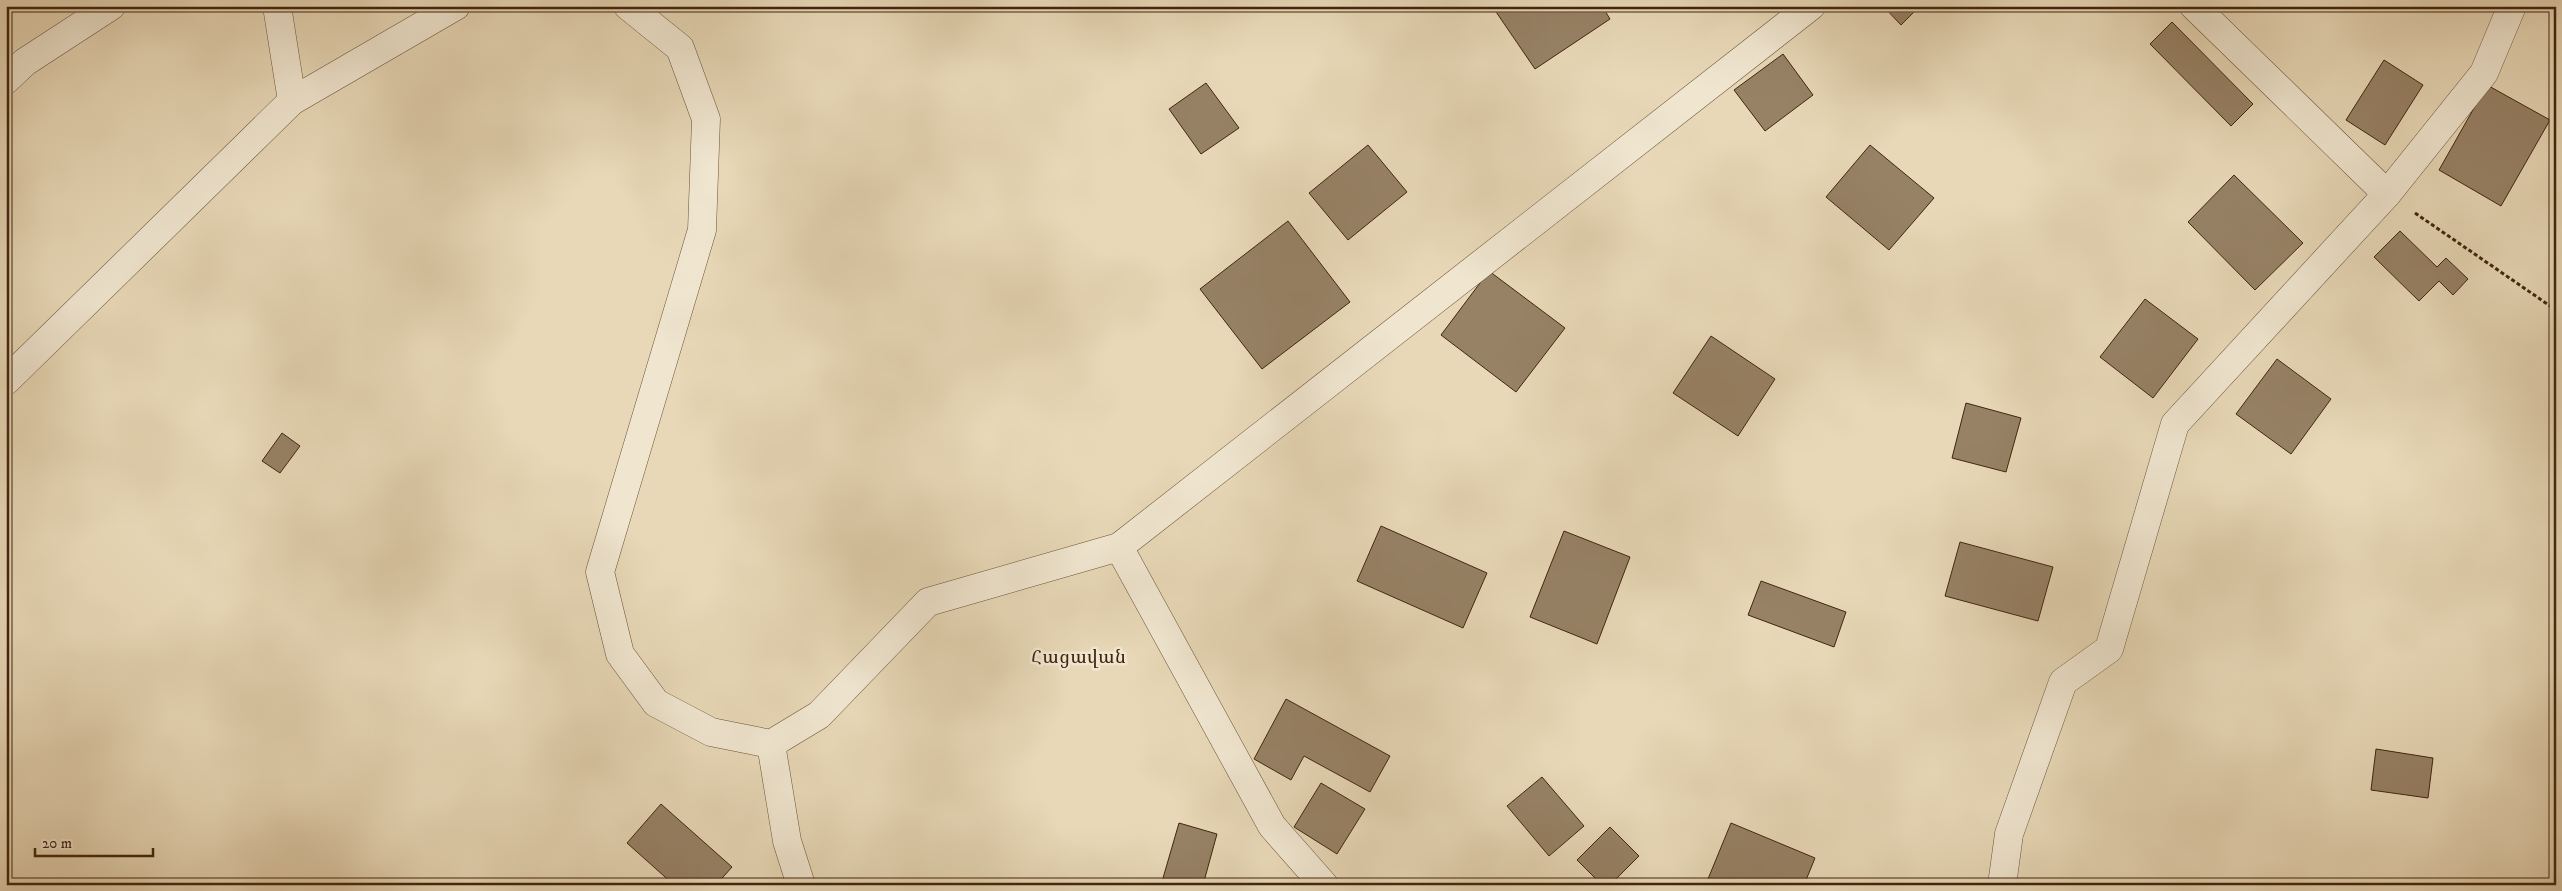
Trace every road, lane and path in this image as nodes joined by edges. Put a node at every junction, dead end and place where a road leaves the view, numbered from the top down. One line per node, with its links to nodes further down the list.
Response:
1 (111, 6): 8 (street)
2 (277, 6): 9 (street)
3 (456, 6): 9 (street)
4 (628, 6): 14 (street)
5 (1811, 6): 13 (street)
6 (2194, 6): 10 (street)
7 (2512, 6): 10 (street)
8 (6, 80)
9 (292, 101): 12 (street)
10 (2387, 194): 11 (path); 17 (street)
11 (2556, 310)
12 (6, 382)
13 (1119, 547): 14 (street); 16 (street)
14 (771, 744): 15 (street)
15 (801, 885)
16 (1324, 885)
17 (2002, 885)

